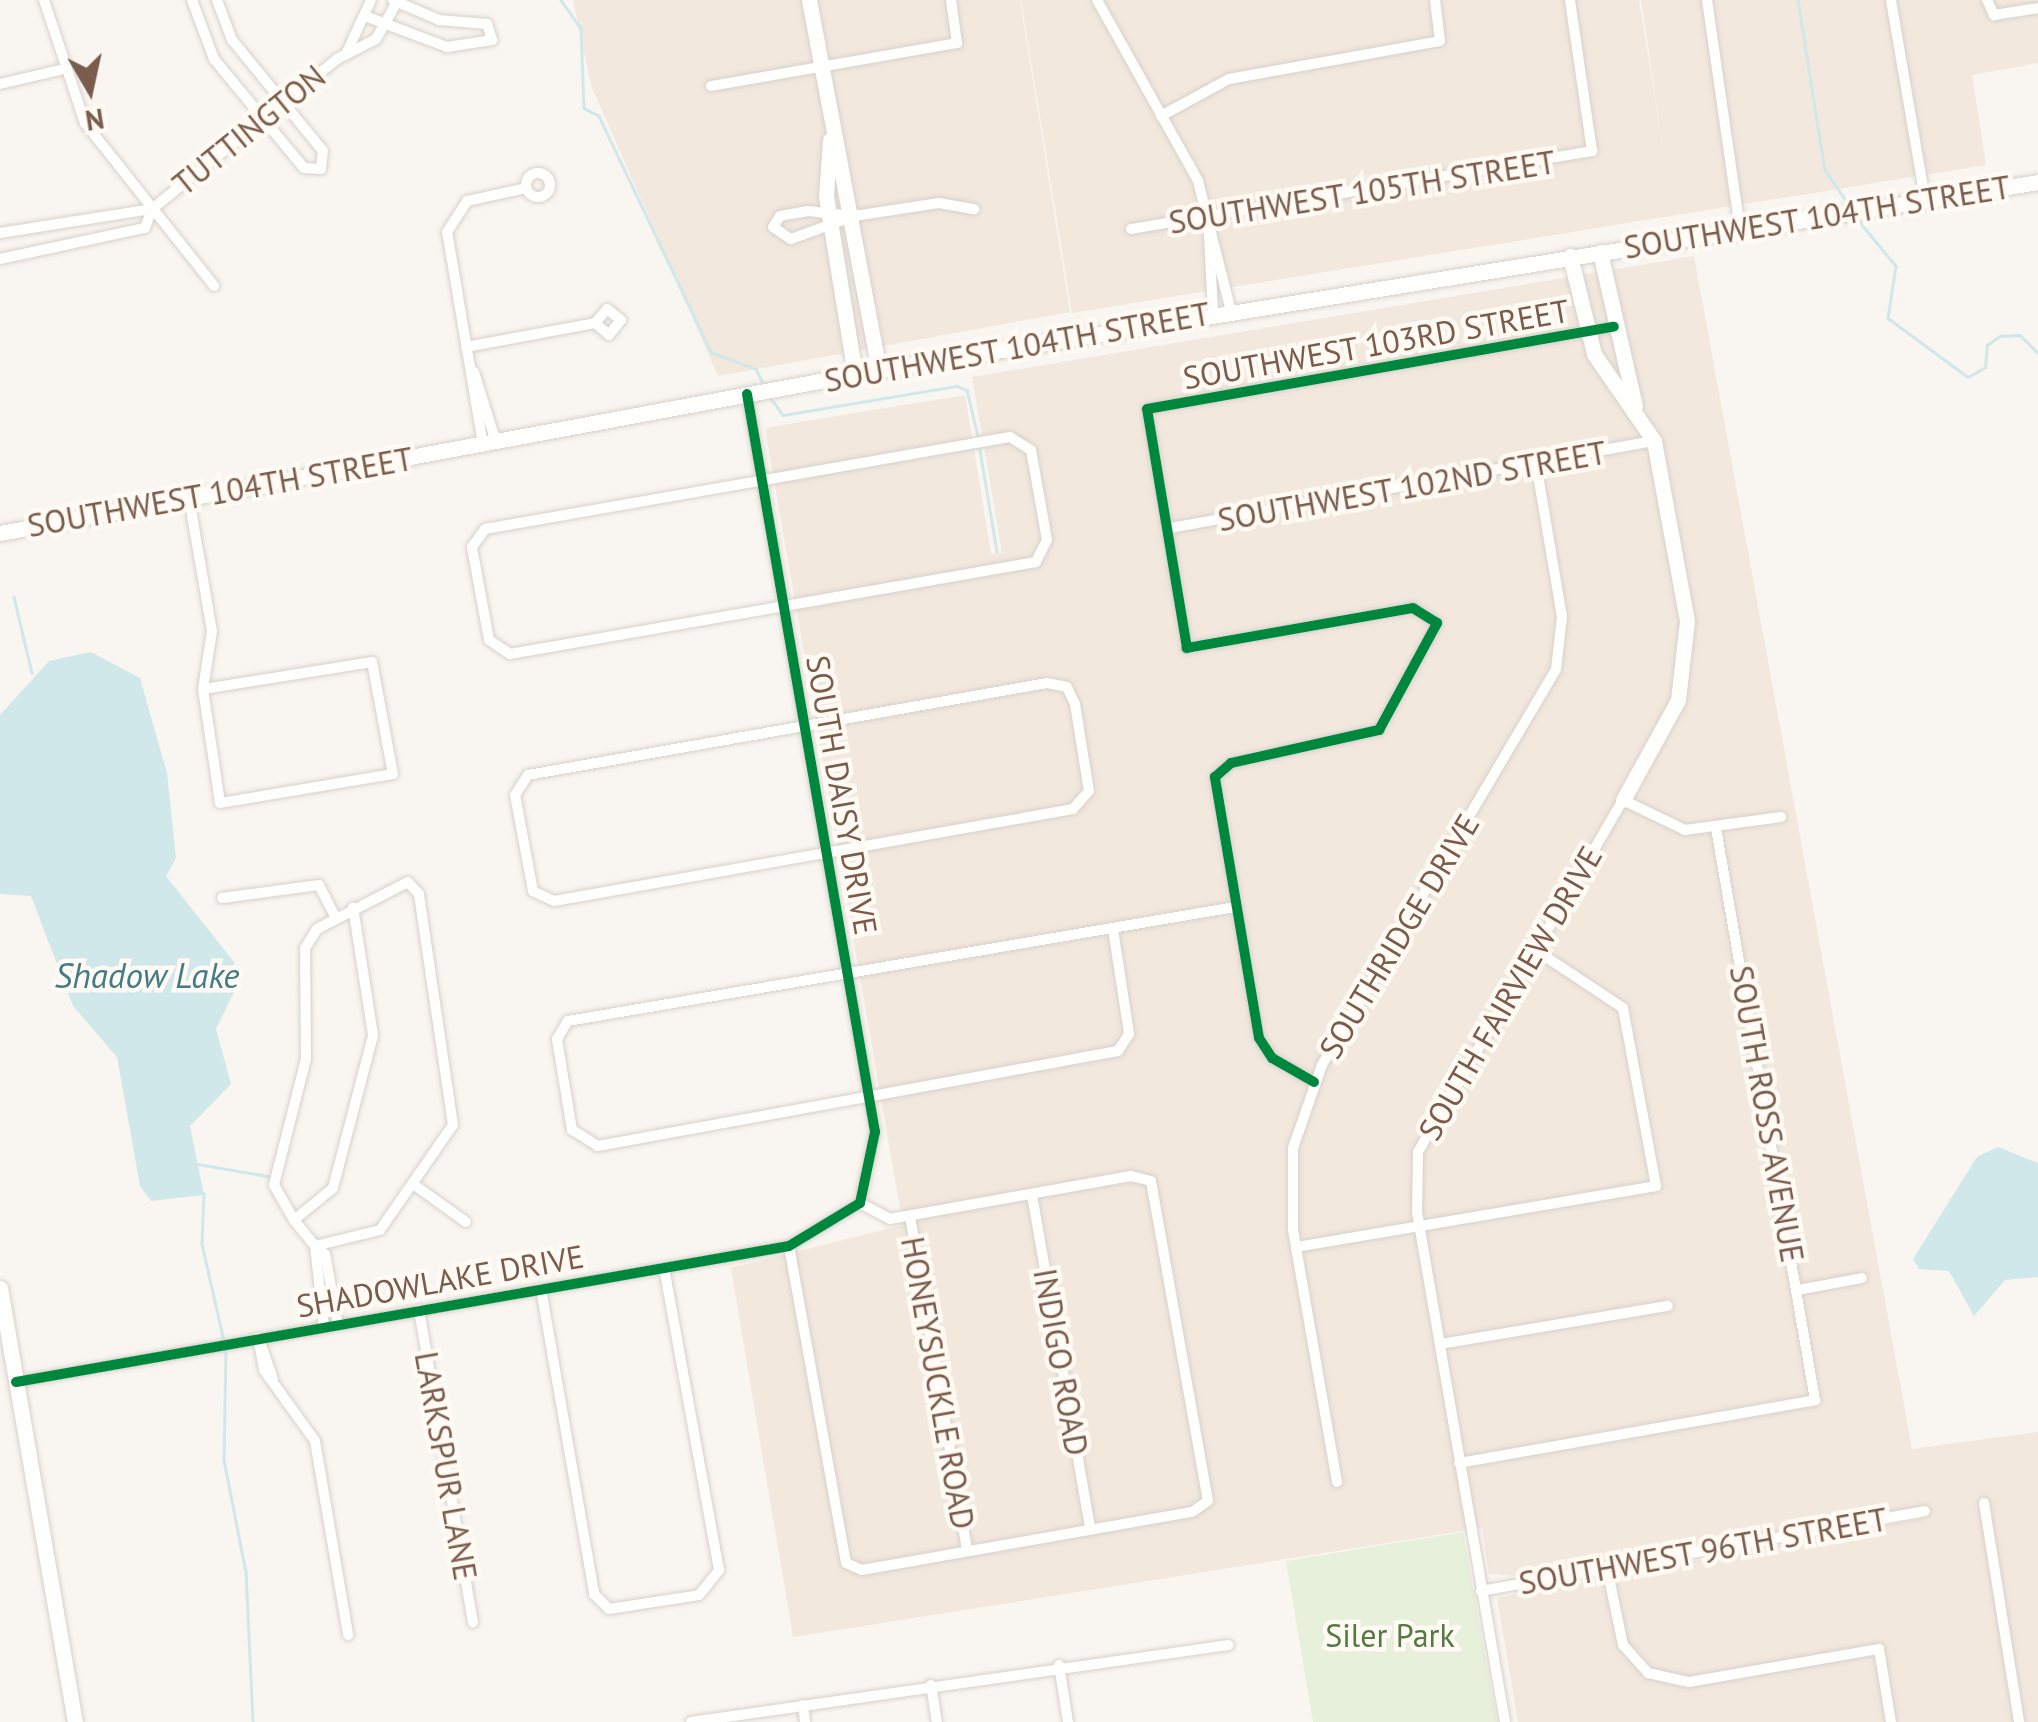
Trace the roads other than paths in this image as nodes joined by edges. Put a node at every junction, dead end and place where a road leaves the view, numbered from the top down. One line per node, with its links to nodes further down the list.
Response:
1 (44, 0): 19 (street)
2 (192, 0): 24 (street)
3 (218, 0): 22 (street)
4 (372, 0): 15 (street, TUTTINGTON)
5 (809, 0): 18 (main road)
6 (952, 0): 18 (street)
7 (1097, 0): 23 (street)
8 (1435, 0): 23 (street)
9 (1570, 0): 32 (street, SOUTHWEST 105TH STREET)
10 (1707, 0): 34 (street)
11 (1891, 0): 28 (street)
12 (1986, 0): 14 (street)
13 (396, 1): 16 (street); 16 (street)
14 (2038, 8)
15 (365, 16): 16 (street); 17 (street, TUTTINGTON)
16 (388, 25): 17 (street, TUTTINGTON)
17 (347, 52): 22 (street, TUTTINGTON)
18 (820, 69): 21 (street); 25 (main road)
19 (60, 70): 20 (street); 29 (street)
20 (0, 84)
21 (710, 86)
22 (283, 102): 24 (street, TUTTINGTON); 24 (street)
23 (1161, 116): 32 (street)
24 (263, 118): 29 (street, TUTTINGTON)
25 (831, 136): 31 (main road); 33 (main road)
26 (2038, 182): 28 (main road, SOUTHWEST 104TH STREET)
27 (526, 188): 46 (street)
28 (1925, 199): 34 (main road, SOUTHWEST 104TH STREET)
29 (152, 209): 36 (street, TUTTINGTON); 39 (street, TUTTINGTON); 40 (street)
30 (974, 209): 31 (street)
31 (854, 216): 33 (street); 47 (main road)
32 (1208, 216): 35 (street, SOUTHWEST 105TH STREET); 41 (street); 42 (street)
33 (830, 219): 33 (street); 48 (main road)
34 (1740, 228): 37 (main road, SOUTHWEST 104TH STREET)
35 (1131, 229)
36 (0, 233)
37 (1600, 252): 38 (main road, SOUTHWEST 104TH STREET); 44 (main road, SOUTH FAIRVIEW DRIVE)
38 (1570, 256): 41 (main road, SOUTHWEST 104TH STREET); 45 (main road, SOUTH FAIRVIEW DRIVE)
39 (0, 259)
40 (214, 286)
41 (1231, 311): 42 (main road, SOUTHWEST 104TH STREET)
42 (1213, 314): 47 (main road, SOUTHWEST 104TH STREET)
43 (596, 322): 46 (street)
44 (1614, 327): 45 (street, SOUTHWEST 103RD STREET); 50 (main road, SOUTH FAIRVIEW DRIVE)
45 (1586, 332): 50 (main road, SOUTH FAIRVIEW DRIVE); 56 (street, SOUTHWEST 103RD STREET)
46 (466, 347): 52 (street)
47 (879, 370): 48 (main road, SOUTHWEST 104TH STREET)
48 (855, 374): 49 (main road, SOUTHWEST 104TH STREET)
49 (753, 393): 52 (main road, SOUTHWEST 104TH STREET); 54 (street, SOUTH DAISY DRIVE)
50 (1636, 406): 51 (main road, SOUTH FAIRVIEW DRIVE)
51 (1654, 442): 53 (street, SOUTHWEST 102ND STREET); 61 (main road, SOUTH FAIRVIEW DRIVE)
52 (490, 443): 55 (main road, SOUTHWEST 104TH STREET)
53 (1536, 464): 56 (street, SOUTHWEST 102ND STREET); 72 (street, SOUTHRIDGE DRIVE)
54 (762, 482): 58 (street, SOUTH DAISY DRIVE); 58 (street); 58 (street)
55 (188, 498): 57 (main road, SOUTHWEST 104TH STREET); 59 (street)
56 (1170, 528): 66 (street)
57 (0, 532)
58 (783, 605): 60 (street, SOUTH DAISY DRIVE)
59 (203, 689): 59 (street)
60 (804, 727): 64 (street, SOUTH DAISY DRIVE); 64 (street); 64 (street)
61 (1623, 800): 63 (street); 70 (street, SOUTH FAIRVIEW DRIVE)
62 (1781, 817): 63 (street)
63 (1716, 828): 88 (street, SOUTH ROSS AVENUE)
64 (826, 851): 71 (street, SOUTH DAISY DRIVE)
65 (222, 898): 68 (street)
66 (1235, 907): 69 (street); 72 (street)
67 (353, 908): 68 (street); 74 (street); 78 (street)
68 (336, 918): 78 (street)
69 (1113, 928): 71 (street); 73 (street)
70 (1534, 950): 80 (street, SOUTH FAIRVIEW DRIVE); 80 (street)
71 (848, 974): 73 (street, SOUTH DAISY DRIVE); 73 (street)
72 (1314, 1082): 83 (street, SOUTHRIDGE DRIVE)
73 (869, 1097): 76 (street, SOUTH DAISY DRIVE)
74 (413, 1184): 79 (street); 81 (street)
75 (1032, 1195): 77 (street); 100 (street, INDIGO ROAD); 100 (street)
76 (860, 1202): 77 (street); 82 (street, SHADOWLAKE DRIVE)
77 (910, 1216): 101 (street, HONEYSUCKLE ROAD)
78 (294, 1220): 81 (street)
79 (466, 1222)
80 (1420, 1226): 83 (street); 94 (street, SOUTH FAIRVIEW DRIVE)
81 (315, 1246): 91 (street); 92 (street)
82 (789, 1246): 84 (street, SHADOWLAKE DRIVE); 101 (street)
83 (1296, 1248): 97 (street, SOUTHRIDGE DRIVE)
84 (664, 1268): 87 (street, SHADOWLAKE DRIVE); 87 (street)
85 (1862, 1278): 88 (street)
86 (0, 1288): 95 (main road)
87 (542, 1289): 90 (street, SHADOWLAKE DRIVE)
88 (1798, 1290): 96 (street, SOUTH ROSS AVENUE)
89 (1668, 1306): 94 (street)
90 (419, 1310): 91 (street, SHADOWLAKE DRIVE); 104 (street, LARKSPUR LANE)
91 (338, 1324): 92 (street, SHADOWLAKE DRIVE)
92 (324, 1327): 93 (street, SHADOWLAKE DRIVE)
93 (258, 1338): 95 (street, SHADOWLAKE DRIVE); 105 (street)
94 (1440, 1344): 96 (street, SOUTH FAIRVIEW DRIVE)
95 (16, 1382): 110 (main road)
96 (1458, 1463): 103 (street, SOUTH FAIRVIEW DRIVE)
97 (1338, 1482)
98 (1984, 1503): 117 (street)
99 (1925, 1511): 102 (street, SOUTHWEST 96TH STREET)
100 (1090, 1528): 101 (street)
101 (967, 1549)
102 (1607, 1568): 103 (street, SOUTHWEST 96TH STREET); 116 (street)
103 (1481, 1591): 115 (street, SOUTH FAIRVIEW DRIVE)
104 (473, 1622)
105 (348, 1635)
106 (1229, 1644): 107 (street)
107 (1058, 1665): 108 (street); 114 (street)
108 (931, 1684): 109 (street); 113 (street)
109 (803, 1705): 111 (street); 112 (street)
110 (75, 1722)
111 (691, 1722)
112 (805, 1722)
113 (937, 1722)
114 (1068, 1722)
115 (1504, 1722)
116 (1891, 1722)
117 (2019, 1722)

